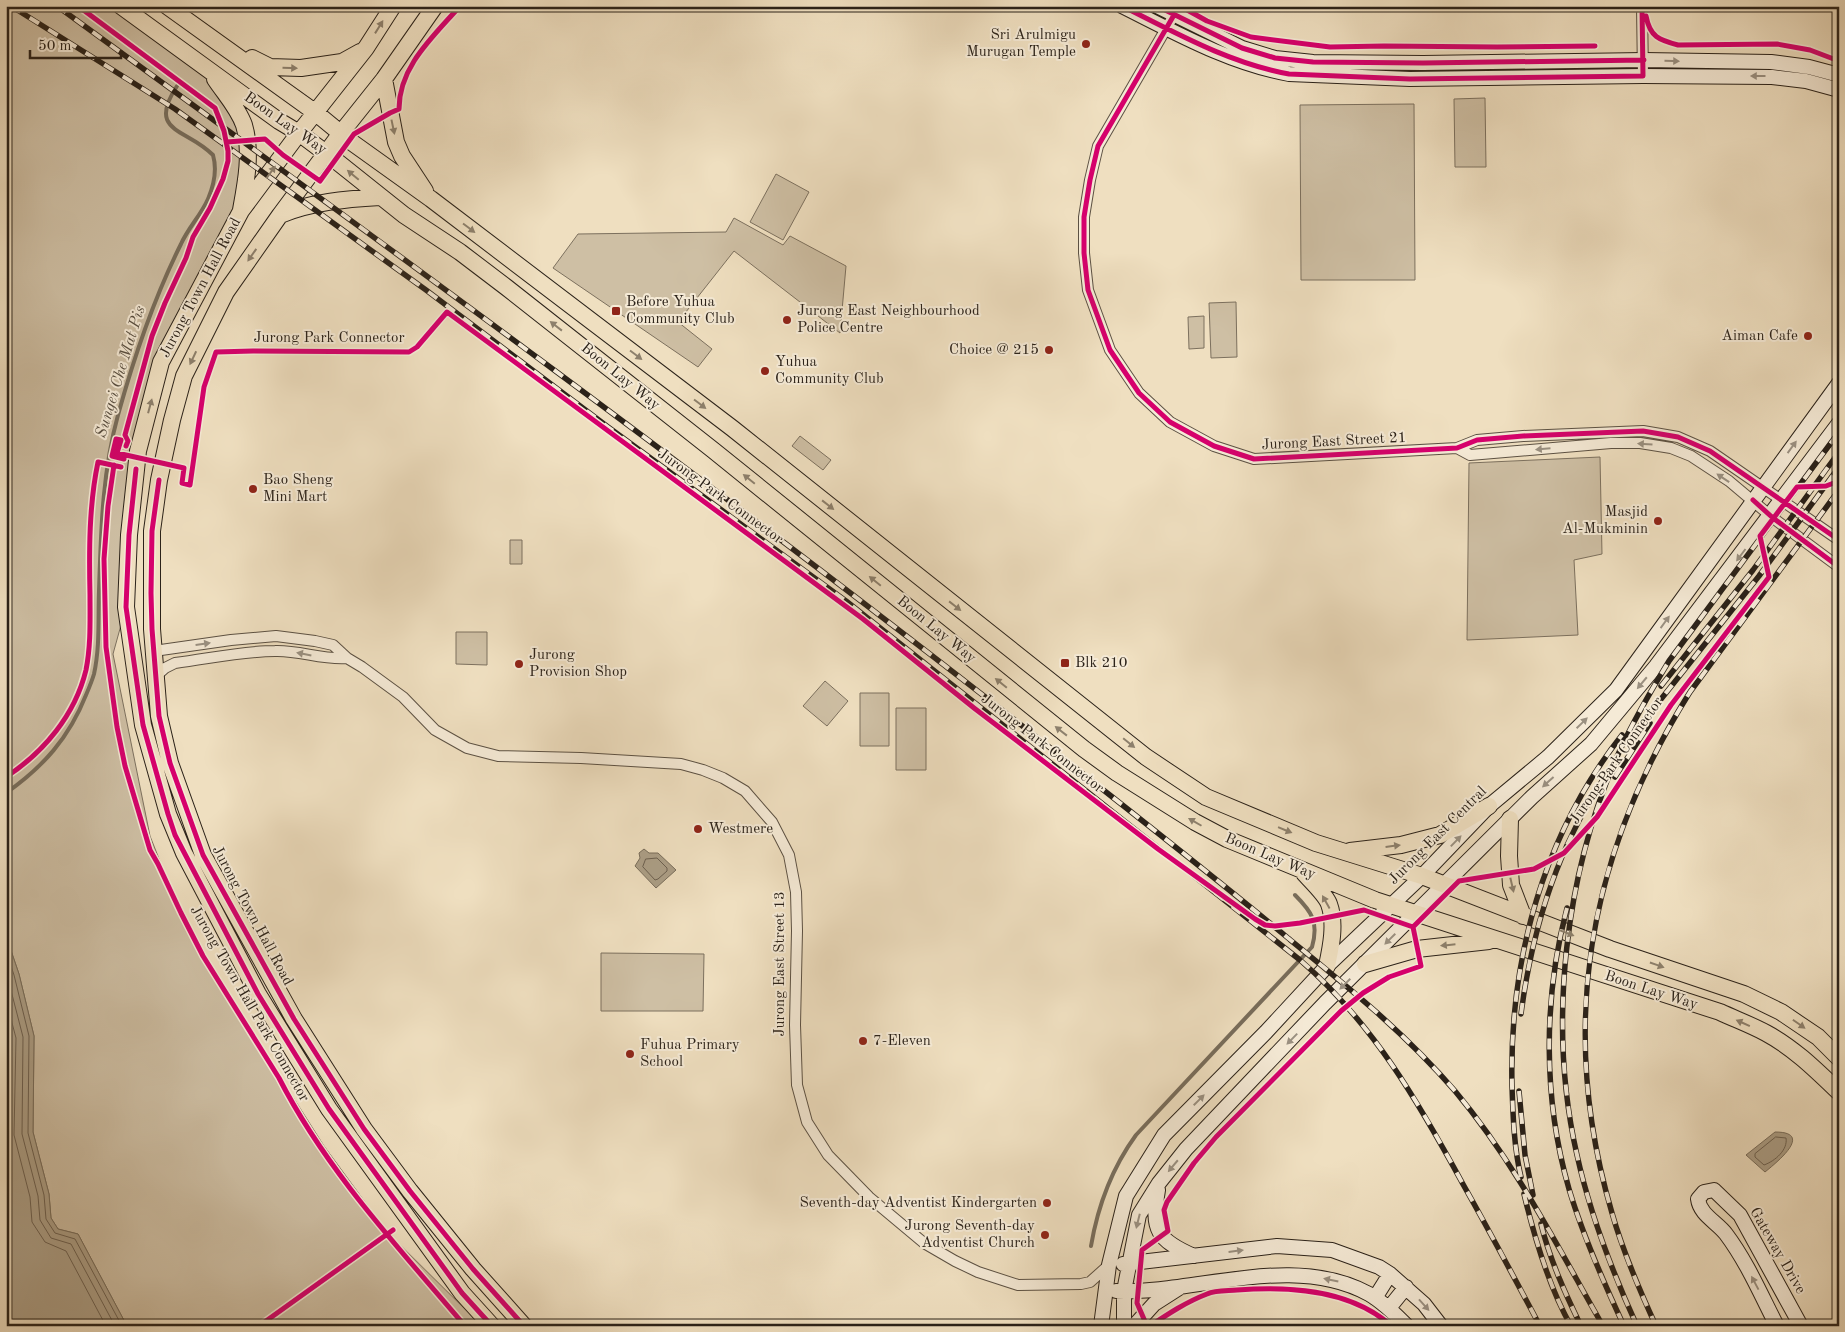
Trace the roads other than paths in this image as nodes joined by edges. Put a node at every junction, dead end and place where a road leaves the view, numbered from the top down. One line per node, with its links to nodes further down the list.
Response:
1 (121, 6): 13 (main road, Boon Lay Way)
2 (167, 6): 10 (main road, Boon Lay Way)
3 (393, 6): 11 (main road, Jurong Town Hall Road, one-way to 3)
4 (435, 6): 16 (main road, Jurong Town Hall Road)
5 (1122, 6): 9 (main road)
6 (1157, 6): 8 (main road)
7 (1642, 6): 12 (street)
8 (1174, 15): 9 (street, Jurong East Street 21); 12 (main road)
9 (1166, 28): 15 (main road); 28 (street, Jurong East Street 21)
10 (213, 40): 11 (main road, one-way to 11); 18 (main road, Boon Lay Way)
11 (366, 48): 18 (main road, Jurong Town Hall Road)
12 (1644, 60): 14 (main road, one-way to 14); 15 (street)
13 (206, 67): 20 (main road, Boon Lay Way); 24 (main road)
14 (1839, 75)
15 (1643, 76): 17 (main road, one-way to 15)
16 (384, 79): 19 (main road, Jurong Town Hall Road); 23 (main road, one-way to 23)
17 (1839, 90)
18 (316, 113): 19 (main road, Boon Lay Way); 20 (main road, Jurong Town Hall Road)
19 (341, 132): 21 (main road, Jurong Town Hall Road); 23 (main road, Boon Lay Way)
20 (299, 133): 21 (main road, Boon Lay Way); 24 (main road, Jurong Town Hall Road, one-way to 20)
21 (326, 153): 22 (main road, Boon Lay Way, one-way to 21); 25 (main road, Jurong Town Hall Road)
22 (380, 197): 25 (main road); 42 (main road, Boon Lay Way, one-way to 22)
23 (430, 199): 41 (main road, Boon Lay Way, one-way to 41)
24 (241, 211): 37 (main road, Jurong Town Hall Road, one-way to 24)
25 (280, 215): 35 (main road, Jurong Town Hall Road, one-way to 35)
26 (1839, 383): 29 (main road, Jurong East Central, one-way to 26)
27 (1839, 422): 31 (main road)
28 (1457, 448): 29 (street, Jurong East Street 21); 30 (street, Jurong East Street 21, one-way to 28)
29 (1763, 486): 30 (main road, Jurong East Central); 31 (street, Jurong East Street 21)
30 (1753, 500): 32 (street, Jurong East Street 21); 39 (main road, Jurong East Central, one-way to 30)
31 (1781, 501): 32 (main road); 33 (street, Jurong East Street 21)
32 (1770, 516): 34 (street, Jurong East Street 21); 40 (main road, one-way to 40)
33 (1839, 540)
34 (1839, 567)
35 (154, 651): 36 (street, Jurong East Street 13, one-way to 36); 37 (main road); 38 (main road, Jurong Town Hall Road)
36 (347, 658): 38 (street, one-way to 38); 62 (street, Jurong East Street 13)
37 (134, 673): 49 (main road, Jurong Town Hall Road)
38 (156, 676): 45 (main road, Jurong Town Hall Road)
39 (1489, 806): 41 (main road, one-way to 39); 43 (main road, Jurong East Central, one-way to 39)
40 (1510, 819): 44 (main road); 48 (main road, one-way to 48)
41 (1345, 852): 43 (main road, Boon Lay Way)
42 (1303, 872): 46 (main road, Boon Lay Way); 52 (main road, one-way to 42)
43 (1422, 876): 44 (main road, Boon Lay Way); 46 (main road, Jurong East Central)
44 (1443, 884): 47 (main road); 48 (main road, Boon Lay Way)
45 (224, 892): 49 (main road); 56 (main road, Jurong Town Hall Road)
46 (1391, 905): 47 (main road, Boon Lay Way); 52 (main road, Jurong East Central)
47 (1415, 914): 50 (main road, Boon Lay Way); 51 (main road, one-way to 51)
48 (1523, 916): 53 (main road, Boon Lay Way, one-way to 53)
49 (218, 919): 57 (main road, Jurong Town Hall Road)
50 (1496, 940): 51 (main road, one-way to 51); 54 (main road, Boon Lay Way, one-way to 50)
51 (1365, 964): 55 (main road, one-way to 55)
52 (1328, 966): 60 (main road, Jurong East Central, one-way to 52)
53 (1839, 1058)
54 (1839, 1092)
55 (1159, 1183): 58 (main road); 59 (main road, one-way to 59)
56 (410, 1191): 57 (main road); 70 (main road, Jurong Town Hall Road)
57 (398, 1206): 69 (main road, Jurong Town Hall Road)
58 (1194, 1256): 59 (main road); 61 (main road, one-way to 61)
59 (1129, 1264): 60 (main road); 66 (main road)
60 (1109, 1265): 62 (street); 65 (main road, Jurong East Central)
61 (1390, 1274): 64 (main road); 67 (main road)
62 (1090, 1282): 65 (street)
63 (1182, 1287): 66 (main road); 67 (main road, one-way to 63); 73 (main road)
64 (1406, 1287): 68 (main road); 75 (main road, one-way to 75)
65 (1105, 1291): 66 (main road); 71 (main road, Jurong East Central)
66 (1124, 1291): 72 (main road)
67 (1375, 1298): 68 (main road)
68 (1389, 1308): 74 (main road)
69 (492, 1326)
70 (524, 1326)
71 (1101, 1326)
72 (1124, 1326)
73 (1134, 1326)
74 (1407, 1326)
75 (1441, 1326)
76 (1777, 1326): 77 (main road, Gateway Drive, one-way to 77)
77 (1801, 1326)

